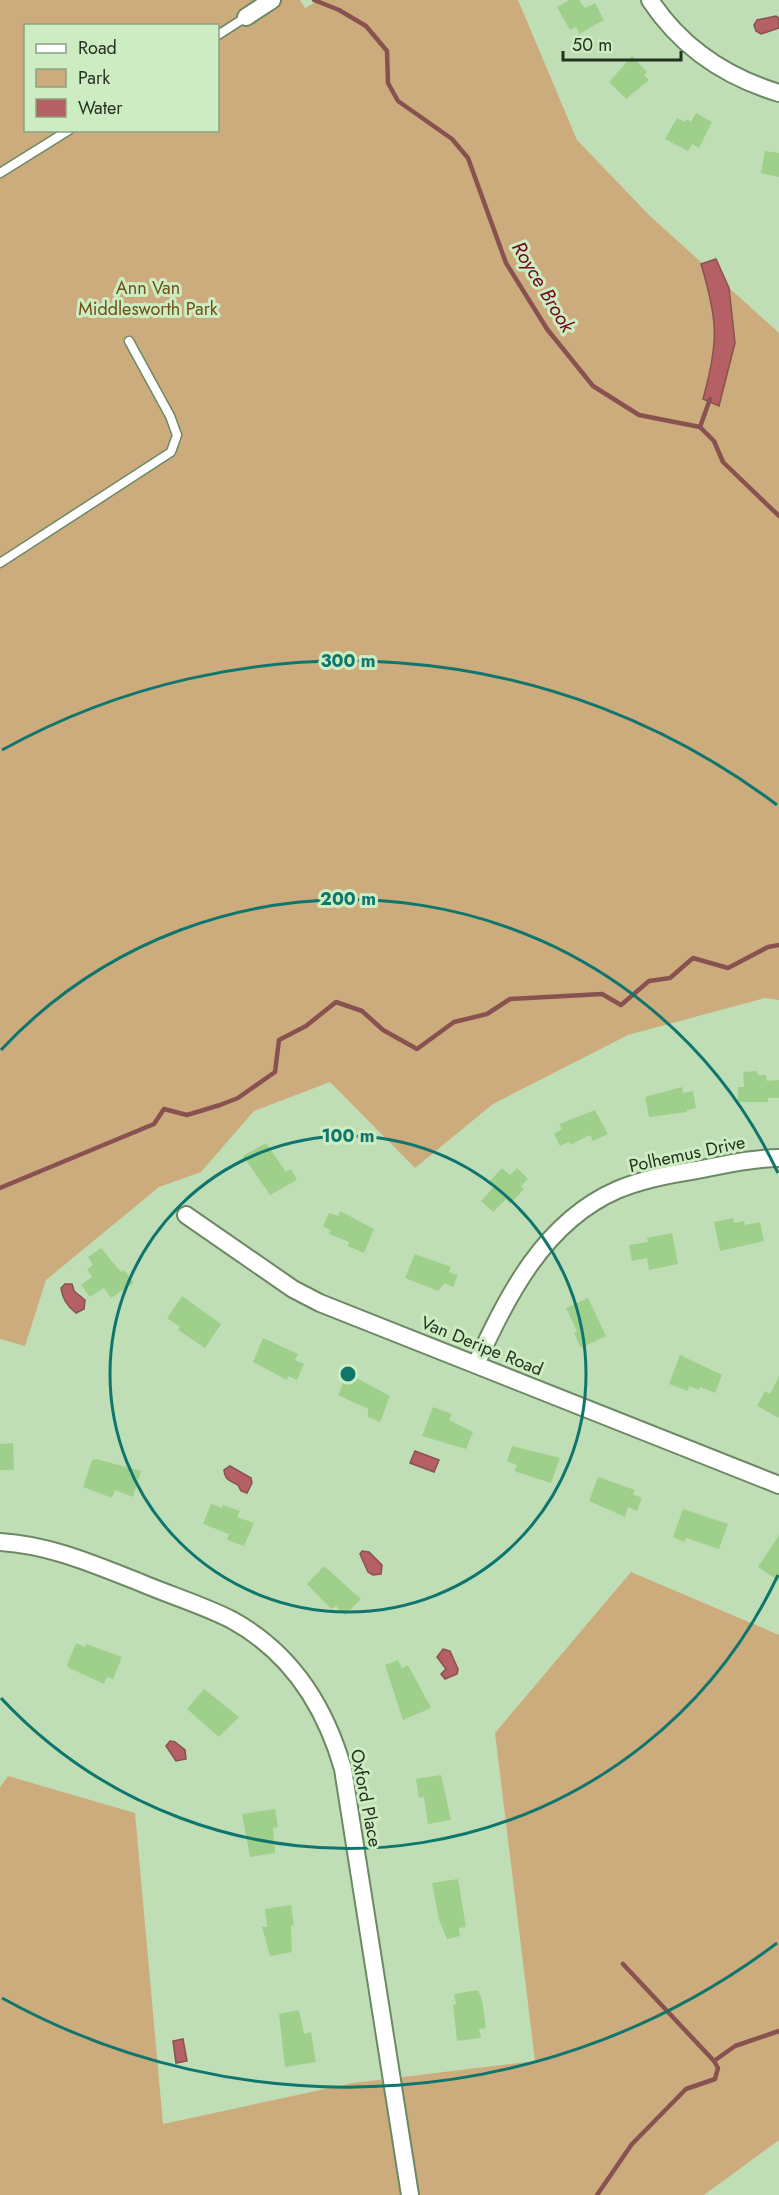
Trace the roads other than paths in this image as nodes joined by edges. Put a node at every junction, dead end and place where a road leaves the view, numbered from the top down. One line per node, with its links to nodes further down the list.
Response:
1 (650, 0): 5 (street)
2 (268, 2): 3 (street)
3 (246, 17): 4 (lane)
4 (219, 34)
5 (779, 93)
6 (66, 132): 7 (lane)
7 (0, 173)
8 (129, 341): 9 (lane)
9 (0, 563)
10 (779, 1158): 12 (street, Polhemus Drive)
11 (186, 1215): 12 (street, Van Deripe Road)
12 (476, 1364): 13 (street, Van Deripe Road)
13 (779, 1485)
14 (0, 1542): 15 (street, Oxford Place)
15 (410, 2195)

